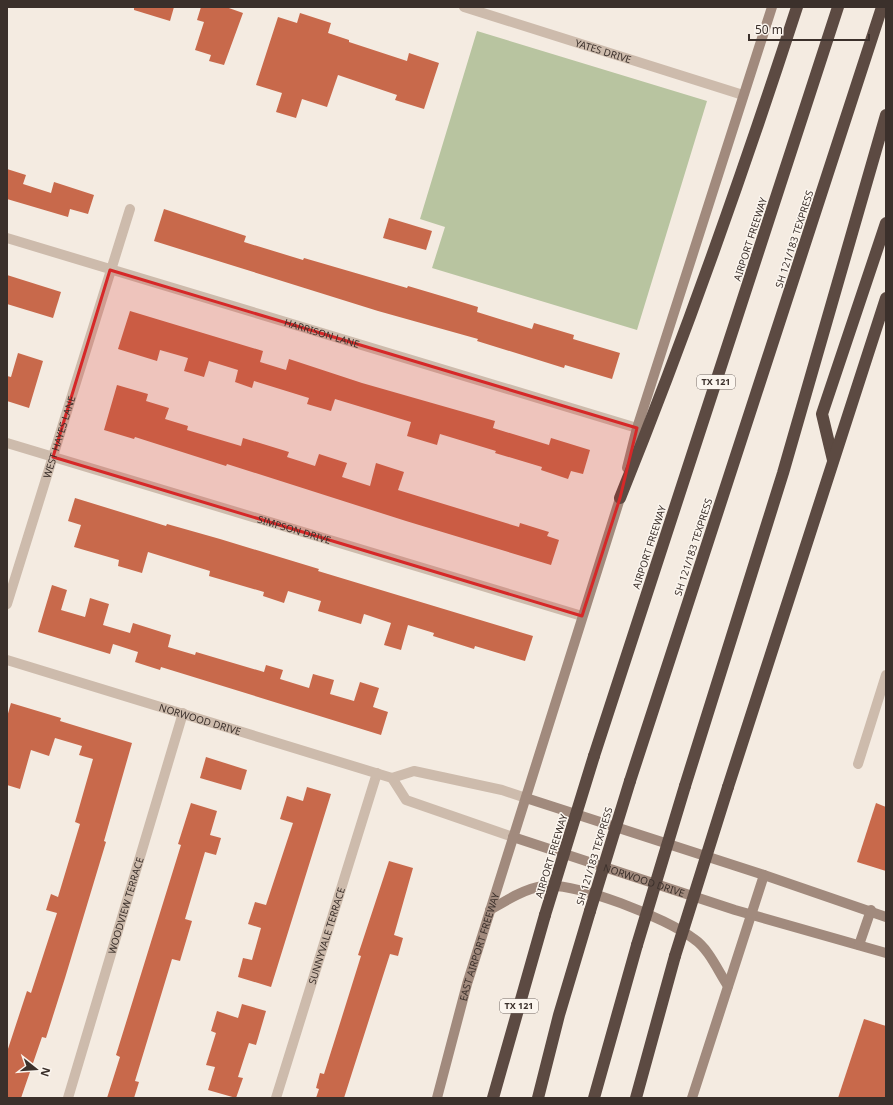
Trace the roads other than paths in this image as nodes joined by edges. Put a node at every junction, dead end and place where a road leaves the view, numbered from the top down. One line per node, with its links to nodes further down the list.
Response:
1 (464, 7): 6 (street, YATES DRIVE)
2 (772, 7): 6 (main road)
3 (797, 7): 17 (highway)
4 (838, 7): 39 (highway, AIRPORT FREEWAY / TX 121, bridge)
5 (882, 7): 40 (highway, SH 121/183 TEXPRESS, bridge)
6 (743, 95): 13 (main road)
7 (886, 115): 41 (highway, bridge)
8 (130, 209): 11 (street, WEST HAYES LANE)
9 (886, 223): 16 (highway)
10 (7, 238): 11 (street, HARRISON LANE)
11 (110, 270): 13 (street, HARRISON LANE); 15 (street, WEST HAYES LANE)
12 (886, 298): 16 (highway)
13 (637, 428): 17 (main road)
14 (7, 443): 15 (street, SIMPSON DRIVE)
15 (53, 457): 18 (street, WEST HAYES LANE); 19 (street, SIMPSON DRIVE)
16 (833, 460): 42 (highway, bridge)
17 (620, 498): 19 (main road)
18 (7, 604)
19 (582, 616): 26 (main road)
20 (7, 660): 22 (street, NORWOOD DRIVE)
21 (886, 675): 23 (street)
22 (183, 713): 24 (street, NORWOOD DRIVE); 36 (street, WOODVIEW TERRACE)
23 (858, 764)
24 (377, 773): 25 (street, NORWOOD DRIVE); 37 (street, SUNNYVALE TERRACE)
25 (392, 778): 26 (street); 27 (street, NORWOOD DRIVE)
26 (526, 798): 27 (main road, EAST AIRPORT FREEWAY); 28 (main road)
27 (513, 837): 29 (main road, EAST AIRPORT FREEWAY); 31 (main road, NORWOOD DRIVE)
28 (764, 875): 30 (main road); 31 (main road)
29 (490, 910): 35 (main road); 38 (main road, EAST AIRPORT FREEWAY)
30 (871, 910): 32 (main road); 33 (main road)
31 (750, 914): 33 (main road, NORWOOD DRIVE); 35 (main road)
32 (886, 917)
33 (859, 945): 34 (main road, NORWOOD DRIVE)
34 (886, 953)
35 (728, 986): 43 (main road)
36 (68, 1098)
37 (276, 1098)
38 (437, 1098)
39 (493, 1098)
40 (538, 1098)
41 (594, 1098)
42 (636, 1098)
43 (692, 1098)

